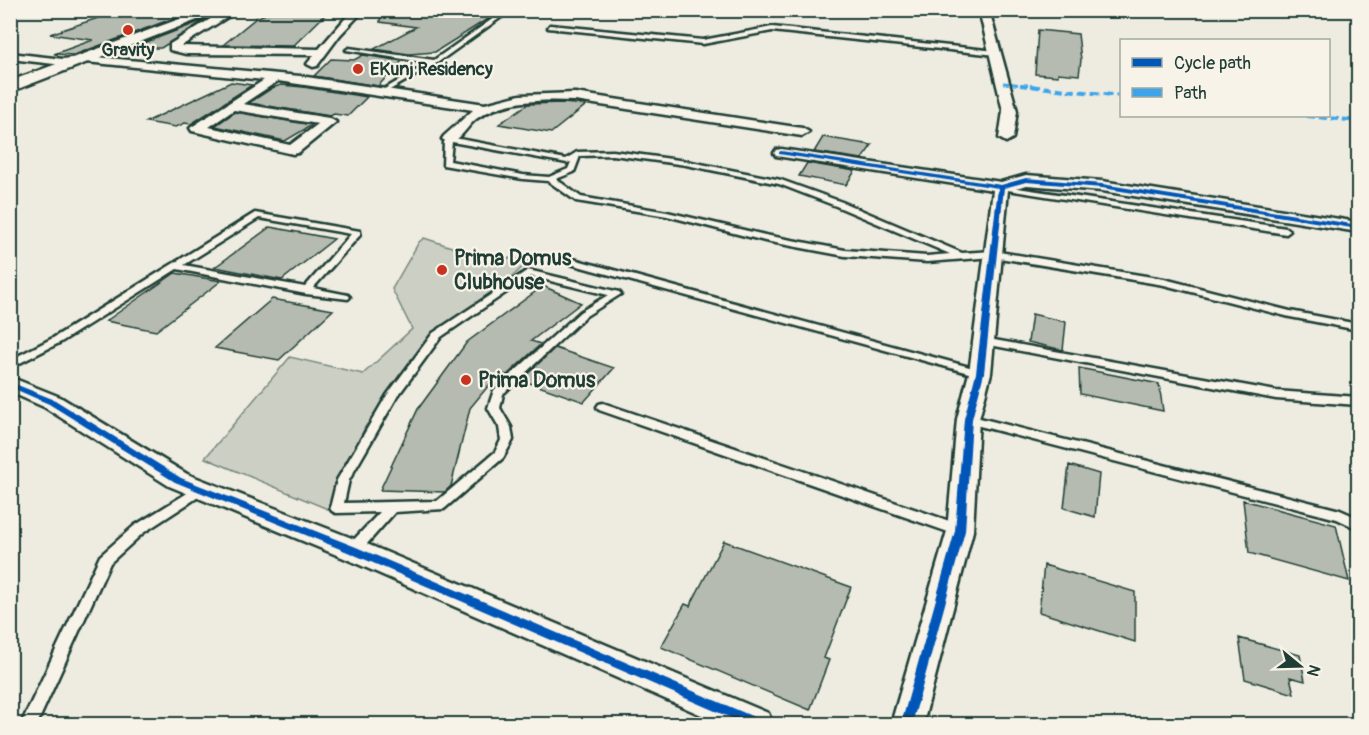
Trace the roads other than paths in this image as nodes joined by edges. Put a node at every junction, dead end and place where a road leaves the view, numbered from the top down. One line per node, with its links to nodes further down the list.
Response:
1 (217, 10): 11 (street)
2 (234, 10): 8 (street)
3 (351, 10): 8 (street)
4 (500, 10): 12 (lane)
5 (984, 10): 9 (street)
6 (550, 27): 9 (lane)
7 (349, 50): 12 (lane)
8 (321, 52): 13 (street)
9 (996, 53): 20 (street)
10 (10, 56): 11 (street)
11 (87, 59): 14 (street); 15 (street)
12 (435, 62): 16 (lane)
13 (312, 77): 14 (street); 16 (street)
14 (274, 79): 17 (street)
15 (10, 87)
16 (384, 92): 18 (street)
17 (232, 106): 17 (street)
18 (487, 108): 19 (street); 21 (street)
19 (802, 132)
20 (1006, 138)
21 (449, 139): 23 (lane); 24 (lane)
22 (781, 153): 25 (street)
23 (577, 154): 24 (lane); 29 (lane)
24 (550, 179): 29 (lane)
25 (1001, 187): 26 (street); 27 (lane); 28 (street)
26 (1357, 229)
27 (1286, 231)
28 (993, 254): 29 (lane); 34 (lane); 35 (street)
29 (961, 256)
30 (566, 260): 37 (lane)
31 (176, 266): 32 (lane); 32 (lane); 36 (lane)
32 (306, 291): 33 (lane)
33 (345, 297)
34 (1359, 327)
35 (983, 341): 37 (street); 39 (lane)
36 (10, 365)
37 (980, 374): 41 (street)
38 (10, 384): 42 (street)
39 (1359, 401)
40 (603, 406): 45 (lane)
41 (968, 419): 44 (lane); 45 (street)
42 (202, 489): 46 (street); 47 (lane)
43 (392, 507): 43 (lane); 46 (lane)
44 (1359, 524)
45 (960, 531): 49 (street)
46 (353, 550): 48 (street)
47 (29, 724)
48 (758, 724)
49 (907, 724)

